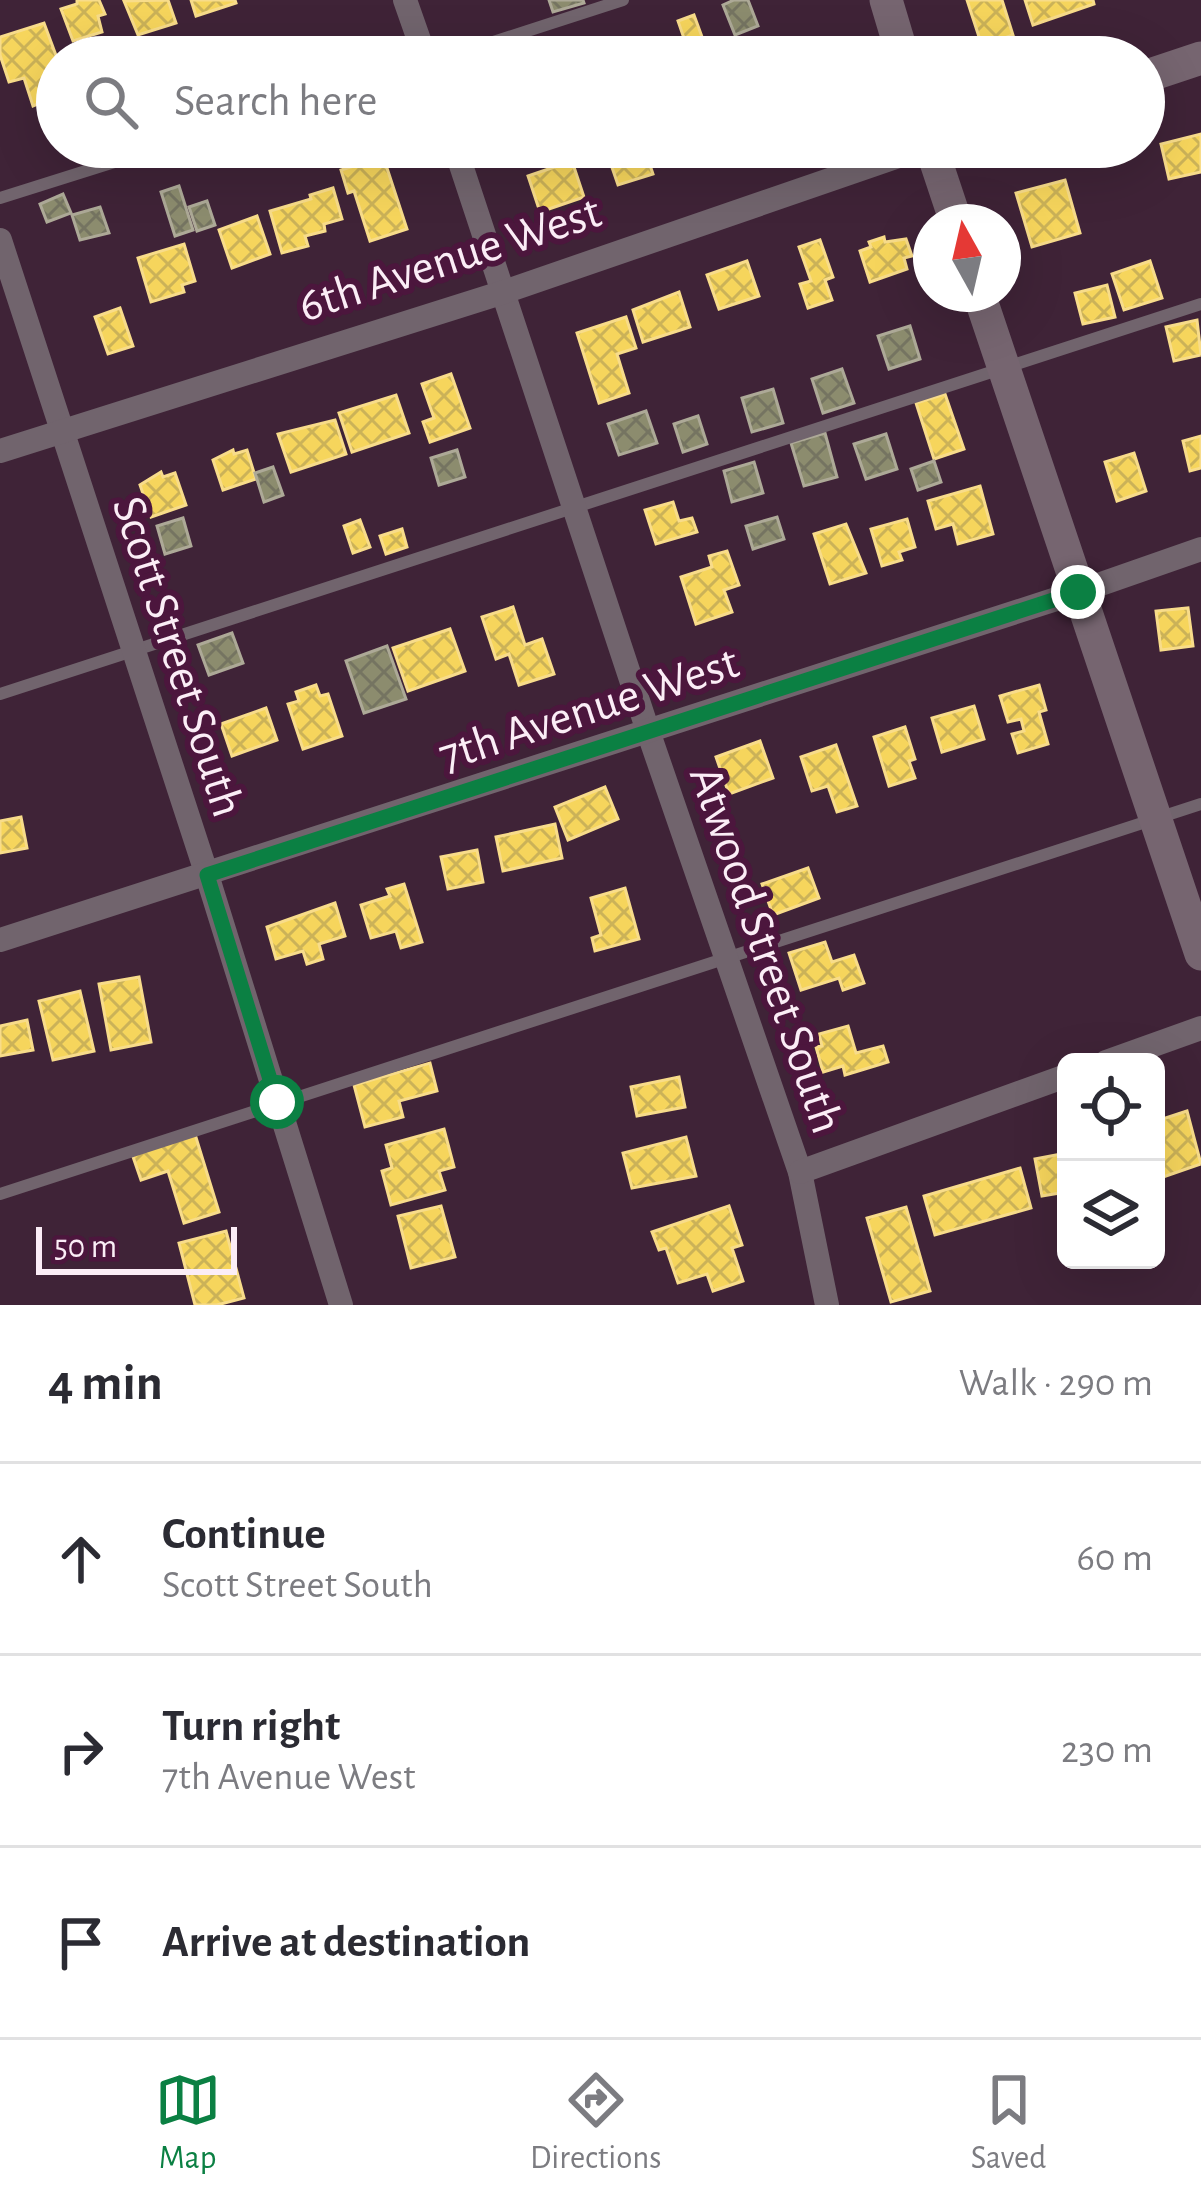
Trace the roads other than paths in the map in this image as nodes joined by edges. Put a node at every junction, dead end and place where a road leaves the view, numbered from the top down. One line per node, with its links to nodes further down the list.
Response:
1 (406, 0): 4 (street)
2 (622, 0): 5 (lane)
3 (886, 0): 6 (street)
4 (418, 36)
5 (511, 36)
6 (897, 36)
7 (1201, 58): 8 (street)
8 (1165, 70)
9 (95, 168): 13 (lane)
10 (462, 168): 16 (street, Atwood Street South)
11 (867, 168): 16 (street, 6th Avenue West)
12 (936, 168): 14 (street)
13 (0, 198)
14 (949, 204)
15 (0, 240): 20 (street, Scott Street South)
16 (504, 292): 20 (street, 6th Avenue West); 22 (street, Atwood Street South)
17 (1201, 304): 19 (lane)
18 (986, 312): 19 (street)
19 (1004, 370): 22 (lane); 24 (street)
20 (62, 431): 21 (street, 6th Avenue West); 25 (street, Scott Street South)
21 (0, 451)
22 (573, 505): 25 (lane); 27 (street, Atwood Street South)
23 (1201, 549): 24 (street, 7th Avenue West)
24 (1078, 592): 27 (street, 7th Avenue West); 29 (street)
25 (134, 650): 26 (lane); 30 (street, Scott Street South)
26 (0, 694)
27 (648, 731): 30 (street, 7th Avenue West); 33 (street, Atwood Street South)
28 (1201, 804): 29 (lane)
29 (1156, 820): 32 (street); 33 (lane)
30 (207, 875): 31 (street, 7th Avenue West); 37 (street, Scott Street South)
31 (0, 940)
32 (1201, 955)
33 (727, 958): 37 (lane); 38 (street, Atwood Street South)
34 (1201, 1028): 35 (street)
35 (1131, 1053)
36 (1057, 1079): 38 (street)
37 (277, 1102): 39 (lane); 40 (street, Scott Street South)
38 (800, 1172): 41 (street, Atwood Street South)
39 (0, 1194)
40 (341, 1305)
41 (827, 1305)

